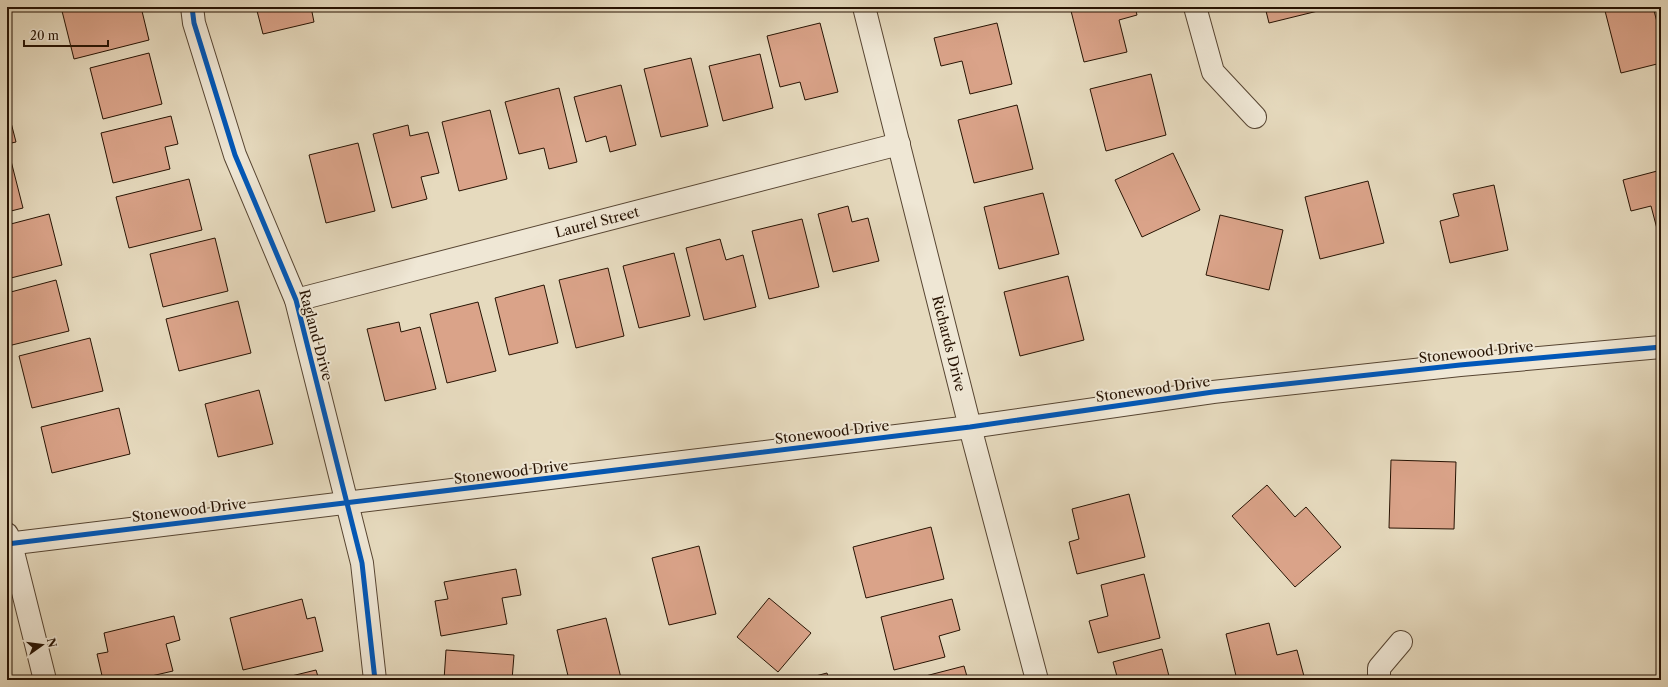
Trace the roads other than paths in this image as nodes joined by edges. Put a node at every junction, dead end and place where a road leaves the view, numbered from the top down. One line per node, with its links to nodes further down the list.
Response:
1 (192, 7): 6 (street, Ragland Drive)
2 (864, 7): 5 (street, Richards Drive)
3 (1195, 7): 4 (street)
4 (1255, 117)
5 (899, 144): 6 (street, Laurel Street); 8 (street, Richards Drive)
6 (296, 300): 9 (street, Ragland Drive)
7 (1661, 347): 8 (street, Stonewood Drive)
8 (970, 427): 9 (street, Stonewood Drive); 14 (street, Richards Drive)
9 (347, 504): 10 (street, Stonewood Drive); 13 (street, Ragland Drive)
10 (8, 541): 12 (street)
11 (1401, 642): 15 (street)
12 (45, 680)
13 (375, 680)
14 (1037, 680)
15 (1379, 680)

